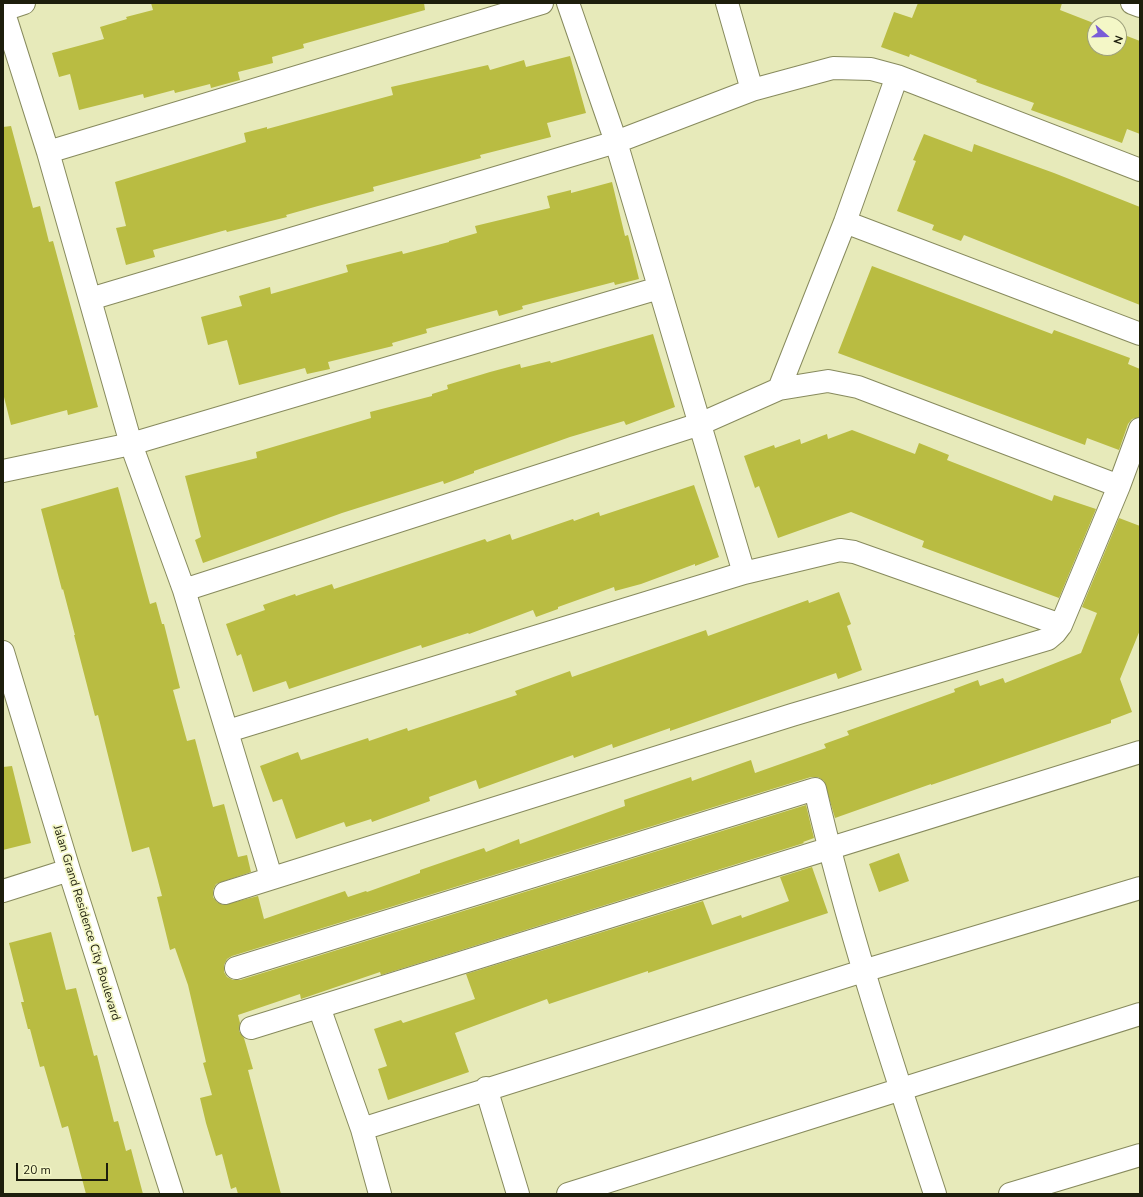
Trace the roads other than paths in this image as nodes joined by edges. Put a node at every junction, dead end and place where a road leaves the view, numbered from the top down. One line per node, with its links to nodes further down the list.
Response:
1 (24, 3): 7 (street)
2 (542, 3): 11 (street)
3 (568, 3): 10 (street)
4 (727, 3): 9 (street)
5 (1132, 3): 6 (street)
6 (1140, 6)
7 (3, 10): 11 (street)
8 (897, 76): 9 (street); 12 (street); 13 (street)
9 (752, 90): 10 (street)
10 (616, 142): 14 (street); 15 (street)
11 (48, 152): 15 (street)
12 (1140, 170)
13 (845, 222): 16 (street); 17 (street)
14 (660, 288): 18 (street); 20 (street)
15 (90, 299): 20 (street)
16 (1140, 334)
17 (779, 389): 18 (street); 22 (street)
18 (700, 424): 23 (street); 24 (street)
19 (1140, 429): 22 (street)
20 (131, 444): 21 (street); 24 (street)
21 (3, 471)
22 (1119, 486): 25 (street)
23 (744, 573): 25 (street); 27 (street)
24 (184, 590): 27 (street)
25 (1061, 625): 31 (street)
26 (3, 652): 30 (street, Jalan Grand Residence City Boulevard)
27 (228, 731): 31 (street)
28 (1140, 752): 29 (street)
29 (828, 847): 35 (street); 36 (street); 37 (street)
30 (69, 870): 33 (street); 44 (street, Jalan Grand Residence City Boulevard)
31 (271, 877): 34 (street)
32 (1140, 888): 36 (street)
33 (3, 891)
34 (225, 893)
35 (236, 968)
36 (863, 971): 40 (street); 41 (street)
37 (319, 1007): 39 (street); 42 (street)
38 (1140, 1014): 41 (street)
39 (251, 1028)
40 (486, 1088): 42 (street); 46 (street)
41 (901, 1090): 47 (street); 48 (street)
42 (362, 1129): 45 (street)
43 (1140, 1155): 49 (street)
44 (172, 1194)
45 (380, 1194)
46 (518, 1194)
47 (568, 1194)
48 (935, 1194)
49 (1010, 1194)

